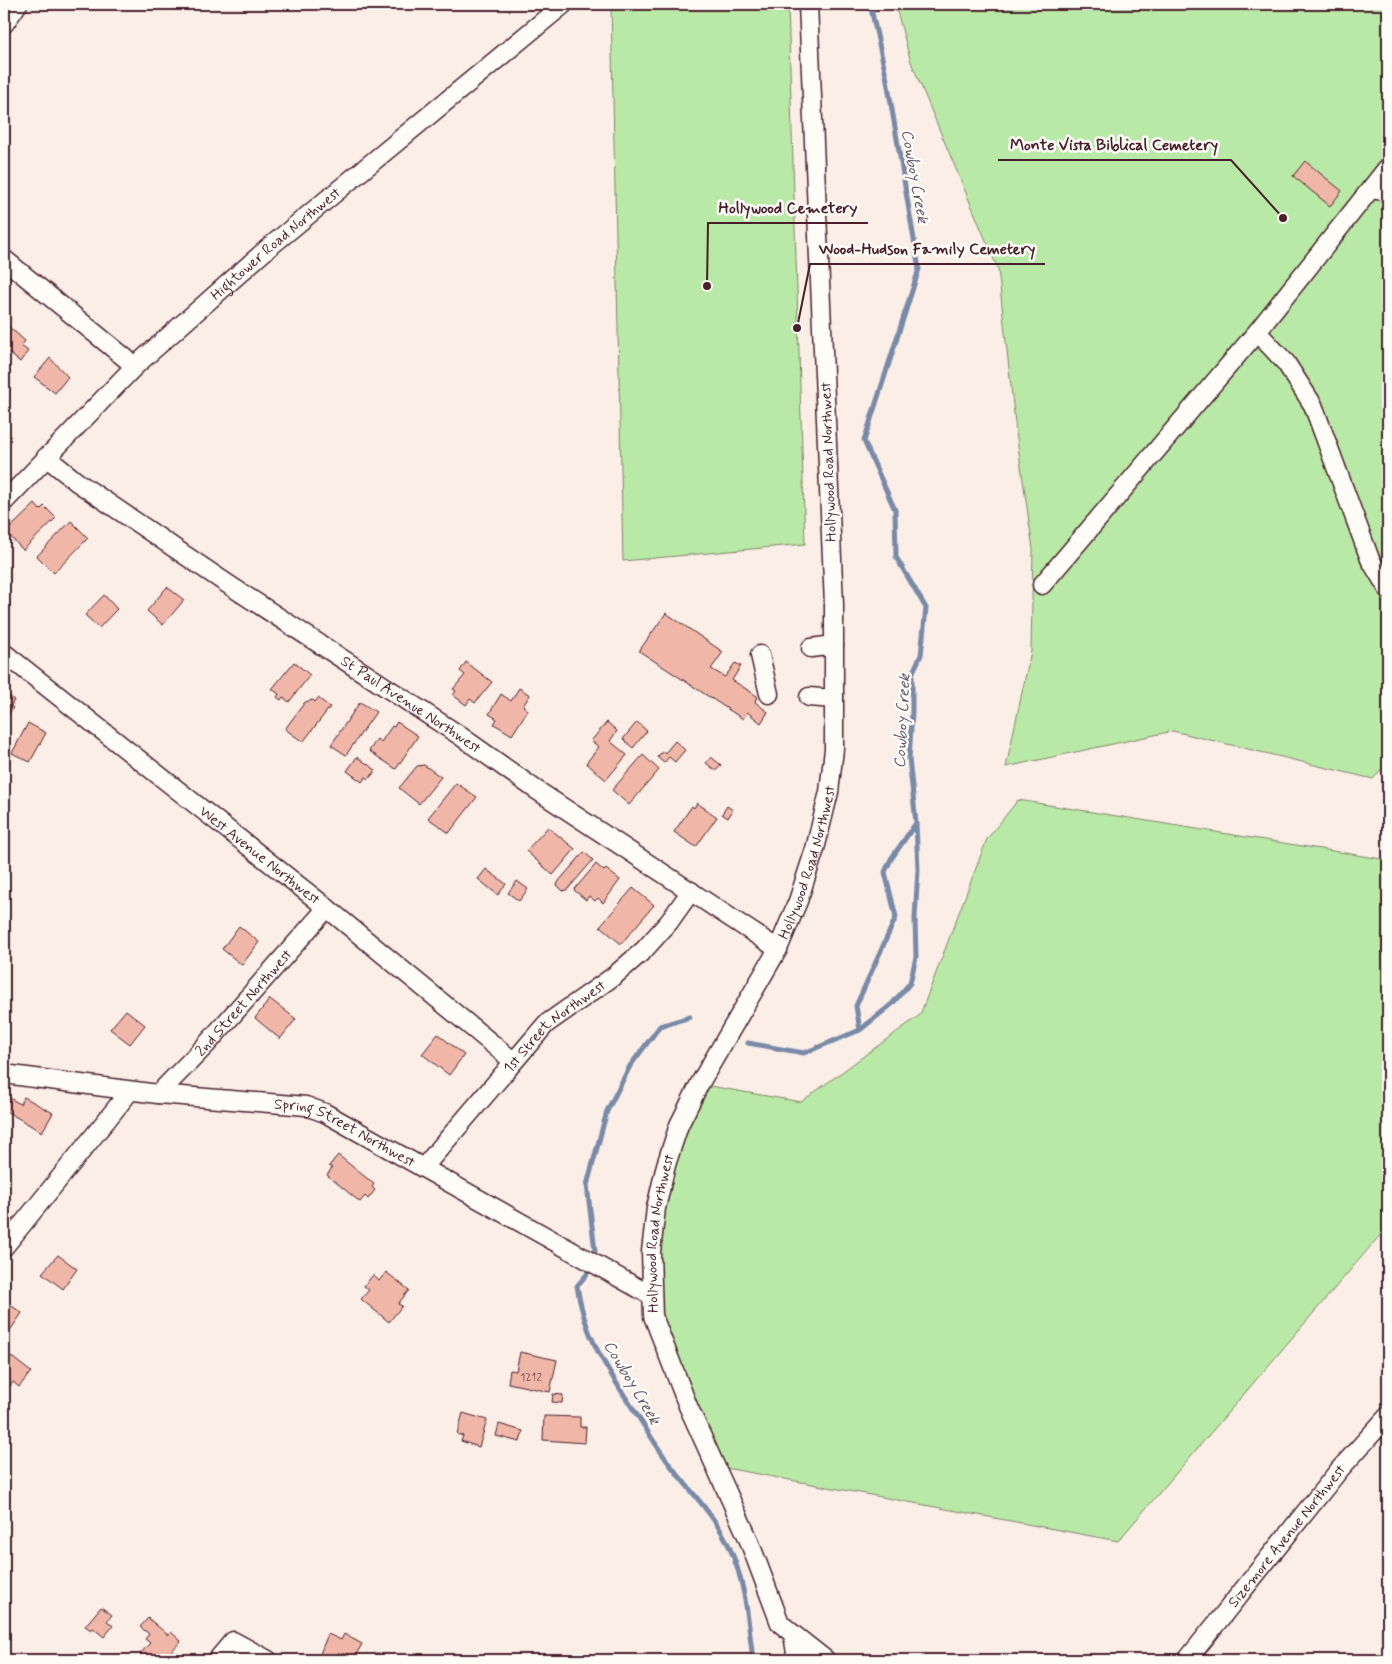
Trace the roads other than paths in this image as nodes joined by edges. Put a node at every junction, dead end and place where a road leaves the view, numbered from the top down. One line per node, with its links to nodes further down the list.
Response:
1 (18, 4): 4 (street)
2 (564, 4): 10 (street, Hightower Road Northwest)
3 (808, 4): 15 (street, Hollywood Road Northwest)
4 (4, 24)
5 (1388, 167): 6 (street)
6 (1371, 189): 7 (street); 9 (street)
7 (1388, 192)
8 (4, 259): 10 (street)
9 (1256, 332): 13 (street); 14 (street)
10 (135, 366): 11 (street, Hightower Road Northwest)
11 (46, 456): 12 (street, Hightower Road Northwest); 22 (street, St Paul Avenue Northwest)
12 (4, 502)
13 (1042, 585)
14 (1388, 589)
15 (834, 645): 16 (street); 21 (street, Hollywood Road Northwest)
16 (811, 648)
17 (4, 653): 23 (street, West Avenue Northwest)
18 (760, 655): 19 (street)
19 (769, 694)
20 (809, 697): 21 (street)
21 (834, 699): 24 (street, Hollywood Road Northwest)
22 (691, 891): 24 (street, St Paul Avenue Northwest); 25 (street, 1st Street Northwest)
23 (327, 908): 25 (street, West Avenue Northwest); 28 (street, 2nd Street Northwest)
24 (778, 949): 31 (street, Hollywood Road Northwest)
25 (513, 1061): 29 (street, 1st Street Northwest)
26 (4, 1074): 27 (street, Spring Street Northwest)
27 (130, 1091): 28 (street, Spring Street Northwest); 30 (street)
28 (158, 1094): 29 (street, Spring Street Northwest)
29 (423, 1168): 31 (street, Spring Street Northwest)
30 (4, 1247)
31 (652, 1296): 33 (street, Hollywood Road Northwest)
32 (1388, 1416): 38 (street, Sizemore Avenue Northwest)
33 (793, 1634): 36 (street); 37 (street, Hollywood Road Northwest)
34 (217, 1660): 35 (street)
35 (268, 1660)
36 (797, 1660)
37 (826, 1660)
38 (1187, 1660)

